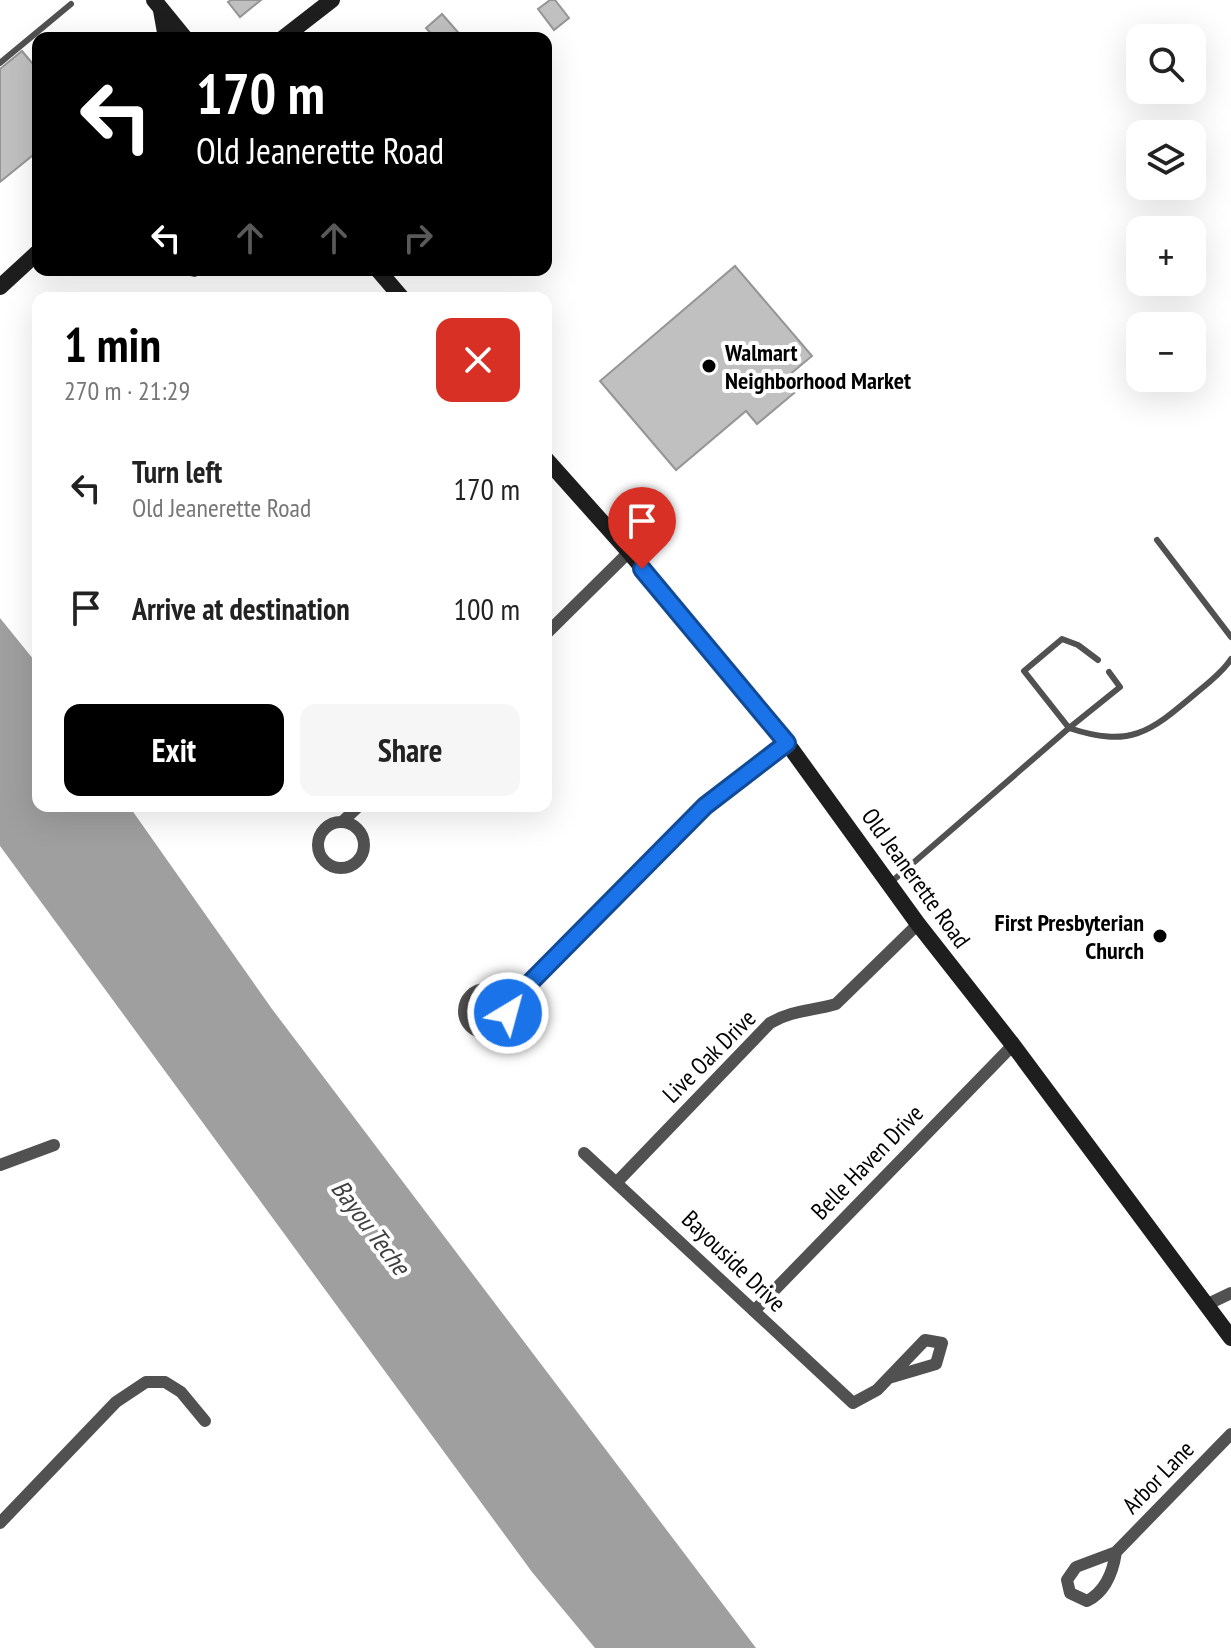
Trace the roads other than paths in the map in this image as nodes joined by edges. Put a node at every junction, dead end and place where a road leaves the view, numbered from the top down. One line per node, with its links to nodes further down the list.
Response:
1 (332, 0): 7 (main road)
2 (71, 4): 4 (lane)
3 (157, 4): 5 (main road); 6 (main road)
4 (37, 32)
5 (164, 32)
6 (180, 32)
7 (291, 32)
8 (32, 36): 9 (lane)
9 (0, 63)
10 (32, 258): 12 (main road)
11 (383, 276): 13 (main road)
12 (0, 287)
13 (397, 292)
14 (552, 466): 16 (main road, Old Jeanerette Road)
15 (1157, 540): 18 (lane)
16 (629, 552): 17 (street); 23 (main road, Old Jeanerette Road)
17 (552, 628)
18 (1231, 637)
19 (1231, 659): 22 (lane)
20 (1098, 660): 22 (lane)
21 (1109, 672): 22 (lane)
22 (1069, 728): 26 (lane)
23 (787, 743): 26 (main road, Old Jeanerette Road); 28 (street)
24 (353, 812): 25 (street)
25 (342, 822)
26 (890, 883): 27 (main road, Old Jeanerette Road)
27 (918, 924): 29 (main road, Old Jeanerette Road); 33 (street, Live Oak Drive)
28 (507, 1006)
29 (1013, 1045): 35 (main road, Old Jeanerette Road); 36 (street, Belle Haven Drive)
30 (54, 1145): 32 (street)
31 (584, 1153): 33 (street, Bayouside Drive)
32 (0, 1165)
33 (618, 1181): 36 (street, Bayouside Drive)
34 (1231, 1293): 35 (street)
35 (1206, 1305): 37 (main road, Old Jeanerette Road)
36 (754, 1311): 38 (street, Bayouside Drive)
37 (1229, 1330)
38 (892, 1377)
39 (205, 1421): 41 (street)
40 (1231, 1434): 42 (street, Arbor Lane)
41 (0, 1523)
42 (1116, 1552): 42 (street, Arbor Lane)

